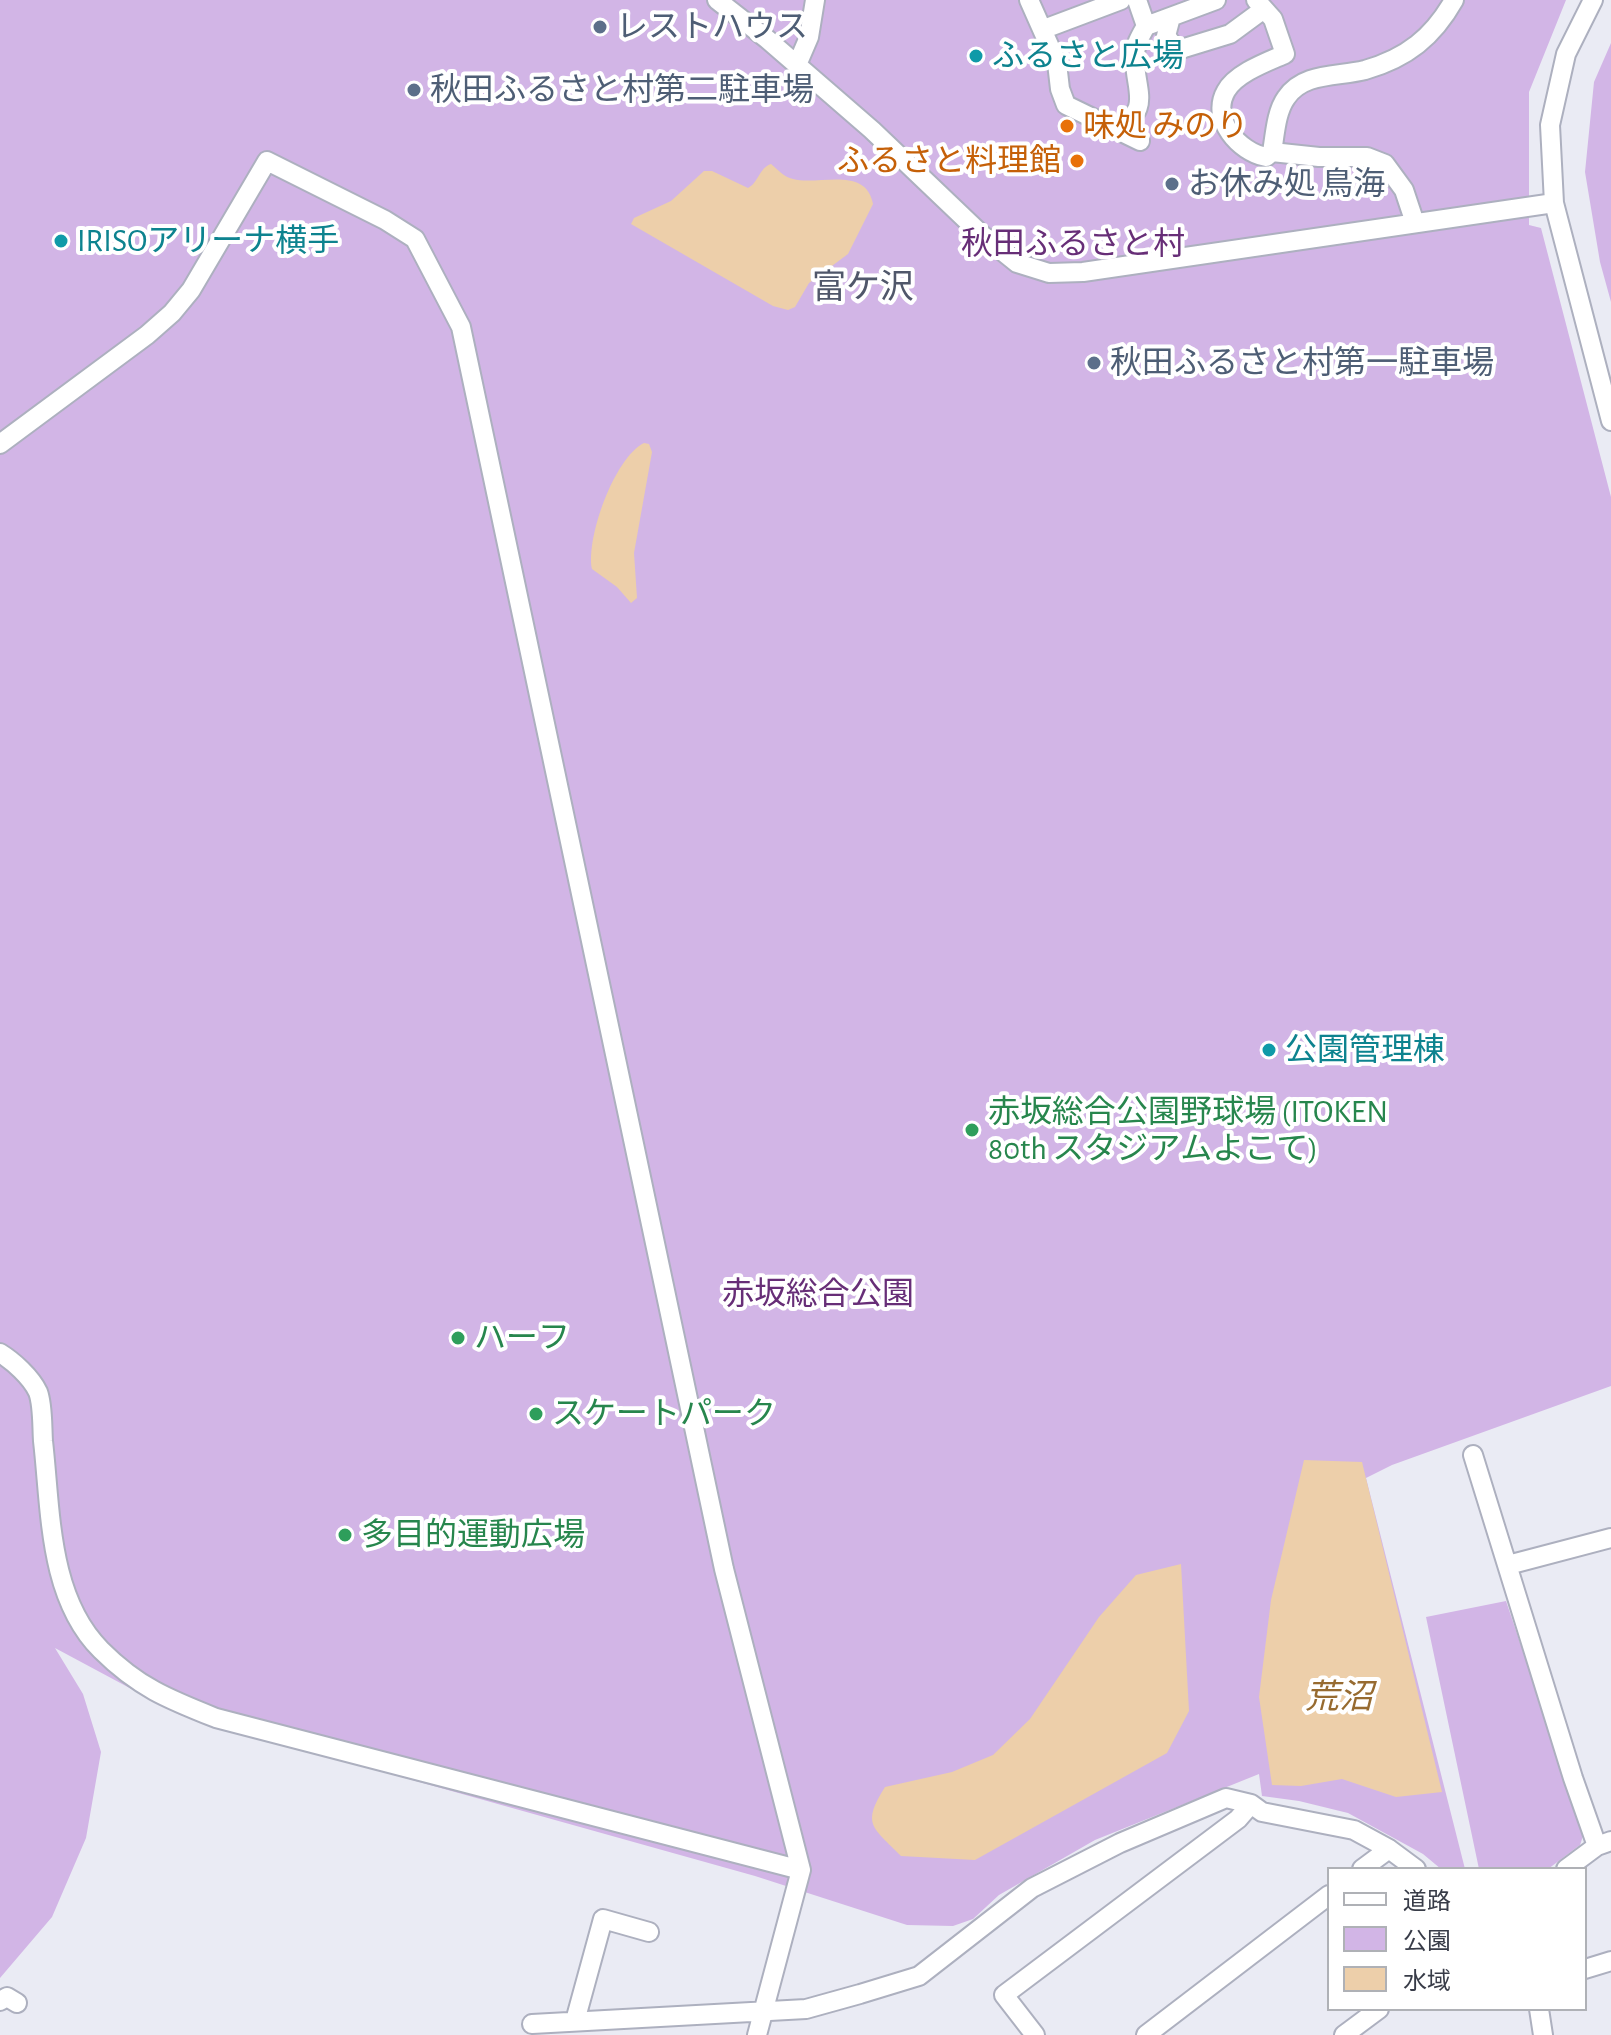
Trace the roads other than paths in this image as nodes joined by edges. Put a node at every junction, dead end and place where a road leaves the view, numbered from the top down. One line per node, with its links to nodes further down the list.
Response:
1 (717, 0): 15 (street)
2 (815, 0): 15 (street)
3 (1029, 0): 14 (street)
4 (1065, 0): 12 (street)
5 (1121, 0): 12 (street)
6 (1137, 0): 13 (street)
7 (1216, 0): 11 (street)
8 (1454, 0): 18 (street)
9 (1593, 0): 19 (street)
10 (1260, 4): 11 (street); 18 (street)
11 (1171, 17): 13 (street)
12 (1073, 18): 14 (street)
13 (1146, 26): 16 (street)
14 (1044, 29): 16 (street)
15 (797, 65): 20 (street)
16 (1112, 129): 17 (street)
17 (1140, 141)
18 (1272, 152): 20 (street)
19 (1554, 203): 20 (street); 21 (street)
20 (1415, 223)
21 (1611, 421)
22 (0, 444): 33 (street)
23 (0, 1353): 33 (street)
24 (1473, 1455): 26 (street)
25 (1611, 1538): 26 (street)
26 (1508, 1565): 28 (street)
27 (1251, 1804): 29 (street); 38 (street); 44 (street)
28 (1604, 1844): 32 (street)
29 (1389, 1849): 30 (street); 31 (street)
30 (1365, 1867)
31 (1413, 1867)
32 (1569, 1867)
33 (801, 1870): 38 (street)
34 (1327, 1897): 45 (street)
35 (649, 1932): 41 (street)
36 (1611, 1961): 37 (street)
37 (1587, 1968)
38 (764, 2009): 41 (street); 43 (street)
39 (1376, 2011): 46 (street)
40 (1539, 2011): 47 (street)
41 (575, 2021): 42 (street)
42 (532, 2024)
43 (757, 2035)
44 (1035, 2035)
45 (1146, 2035)
46 (1344, 2035)
47 (1543, 2035)

